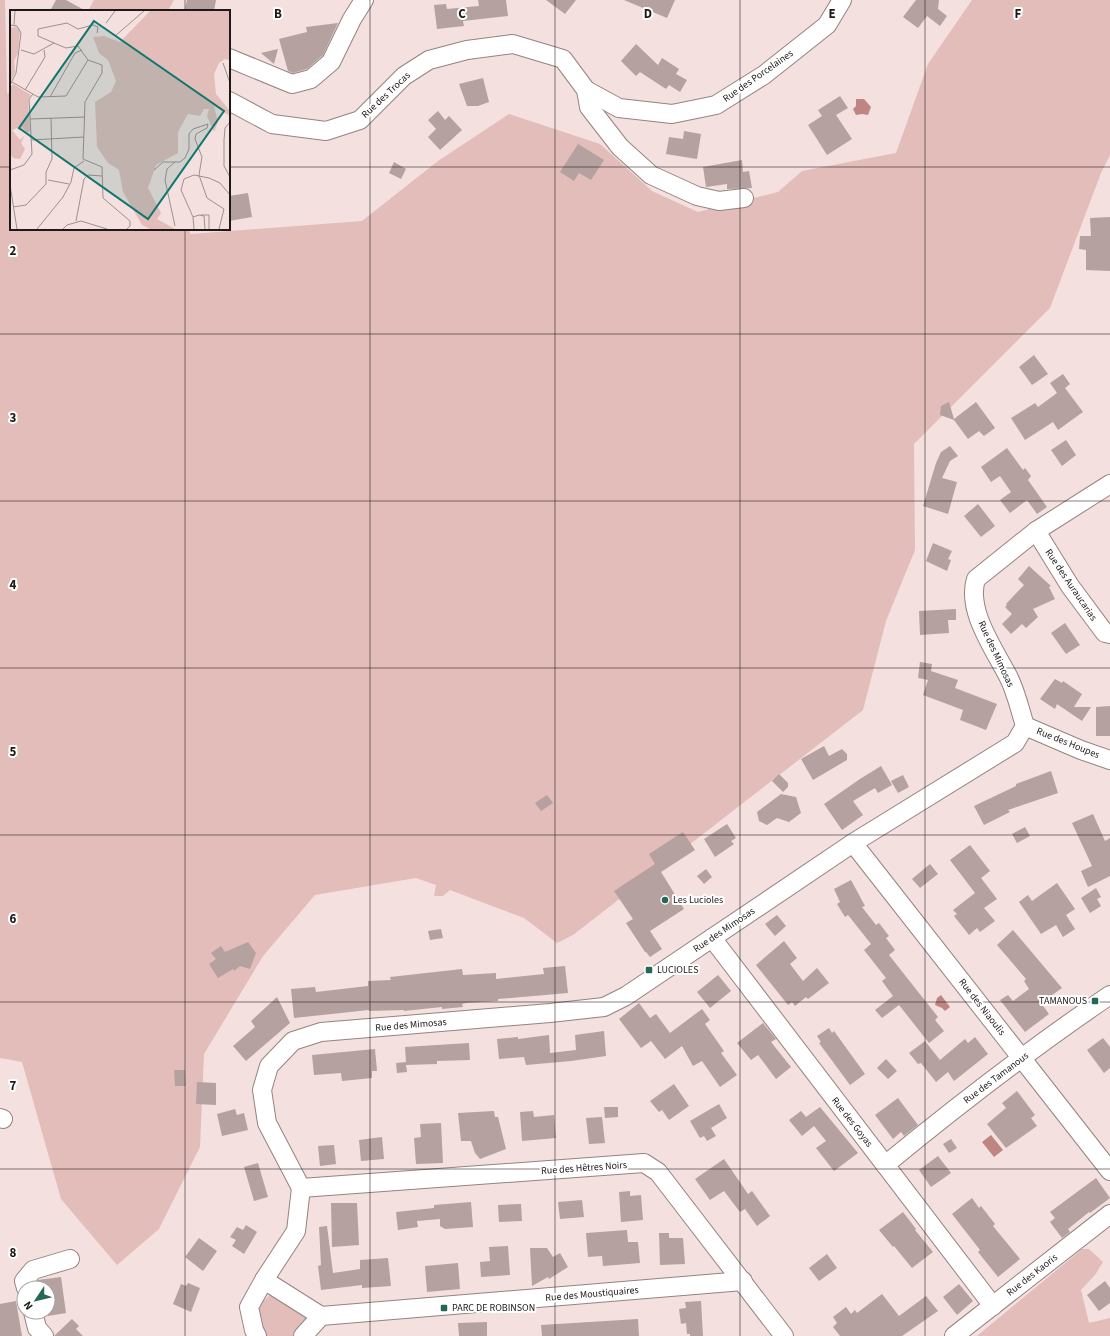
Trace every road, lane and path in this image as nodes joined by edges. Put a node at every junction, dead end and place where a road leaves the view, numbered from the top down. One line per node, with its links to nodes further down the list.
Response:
1 (364, 0): 3 (street)
2 (842, 0): 4 (street, Rue des Porcelaines)
3 (230, 58)
4 (586, 90): 5 (street, Rue des Trocas); 6 (street, Rue des Trocas)
5 (230, 102)
6 (744, 198)
7 (1110, 484): 8 (street, Rue des Mimosas)
8 (1036, 531): 9 (street, Rue des Auraucarias); 10 (street, Rue des Mimosas)
9 (1110, 634)
10 (1026, 726): 11 (street, Rue des Houpes); 12 (street, Rue des Mimosas)
11 (1110, 760)
12 (853, 842): 13 (street, Rue des Mimosas); 15 (street, Rue des Niaoulis)
13 (712, 938): 16 (street, Rue des Goyas); 18 (street, Rue des Mimosas)
14 (1110, 995): 15 (street, Rue des Tamanous)
15 (1022, 1058): 16 (street, Rue des Tamanous); 17 (street, Rue des Niaoulis)
16 (885, 1165): 24 (street, Rue des Goyas)
17 (1110, 1171)
18 (301, 1188): 22 (street); 23 (street, Rue des Hêtres Noirs)
19 (1110, 1214): 24 (street, Rue des Kaoris)
20 (70, 1259): 21 (street)
21 (25, 1280)
22 (264, 1280): 25 (street); 28 (street)
23 (743, 1281): 25 (street, Rue des Moustiquaires); 30 (street, Rue des Hêtres Noirs)
24 (993, 1306): 31 (street, Rue des Kaoris)
25 (321, 1316): 29 (street)
26 (35, 1320): 27 (street)
27 (44, 1336)
28 (257, 1336)
29 (304, 1336)
30 (784, 1336)
31 (954, 1336)

